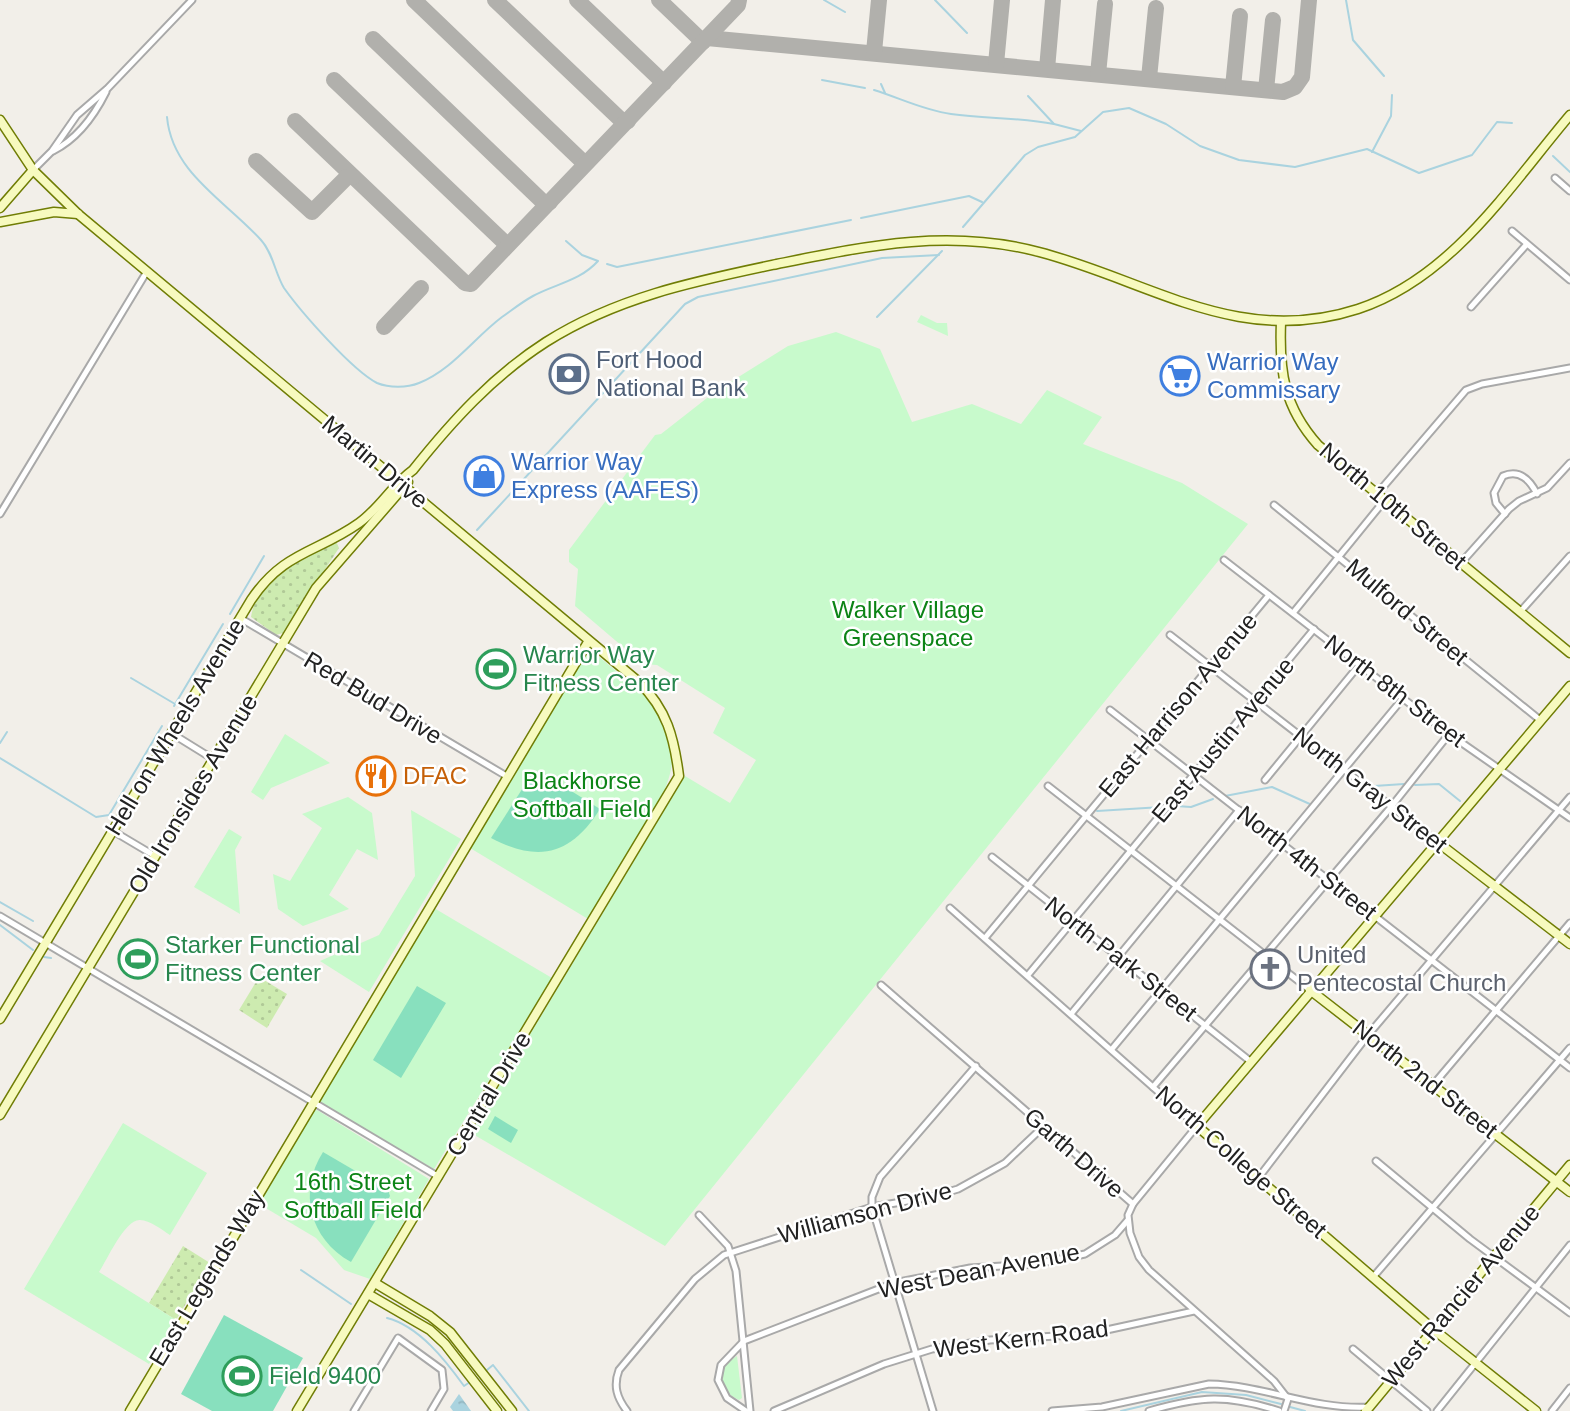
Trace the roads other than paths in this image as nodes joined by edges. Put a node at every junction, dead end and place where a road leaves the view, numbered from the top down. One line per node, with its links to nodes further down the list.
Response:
1 (188, 2): 2 (street)
2 (107, 89): 5 (street); 5 (street)
3 (1570, 115): 17 (street)
4 (0, 120): 6 (street, Martin Drive)
5 (52, 151): 6 (street)
6 (33, 170): 9 (street); 10 (street, Martin Drive)
7 (1555, 178): 8 (street)
8 (1570, 191)
9 (0, 208)
10 (78, 214): 11 (street); 14 (street, Martin Drive)
11 (0, 222)
12 (1512, 231): 13 (street)
13 (1527, 244): 15 (street); 16 (street)
14 (146, 273): 21 (street, Martin Drive); 27 (street)
15 (1570, 280)
16 (1471, 307)
17 (1281, 321): 20 (street); 23 (street, North 10th Street)
18 (1570, 368): 23 (street)
19 (1570, 463): 24 (street)
20 (413, 470): 21 (street, Hell on Wheels Avenue); 22 (street, Old Ironsides Avenue)
21 (398, 481): 22 (street, Martin Drive); 36 (street, Hell on Wheels Avenue)
22 (406, 487): 39 (street, Martin Drive); 40 (street, Old Ironsides Avenue)
23 (1377, 494): 25 (street, North 10th Street)
24 (1537, 494): 28 (street); 28 (street)
25 (1384, 501): 29 (street); 32 (street, North 10th Street)
26 (1274, 505): 29 (street, Mulford Street)
27 (0, 514)
28 (1505, 514): 32 (street)
29 (1340, 556): 35 (street); 48 (street, Mulford Street)
30 (1570, 556): 34 (street)
31 (1224, 560): 33 (street, North 8th Street)
32 (1461, 563): 34 (street, North 10th Street)
33 (1269, 595): 35 (street, North 8th Street); 43 (street, East Harrison Avenue)
34 (1520, 612): 41 (street, North 10th Street)
35 (1293, 613): 37 (street, North 8th Street)
36 (240, 618): 40 (street, Red Bud Drive); 49 (street, Hell on Wheels Avenue)
37 (1314, 629): 42 (street, North 8th Street); 46 (street, East Austin Avenue)
38 (1170, 635): 43 (street, North Gray Street)
39 (588, 642): 57 (street, Martin Drive); 58 (street, East Legends Way)
40 (283, 644): 53 (street, Old Ironsides Avenue); 58 (street, Red Bud Drive)
41 (1570, 653)
42 (1360, 664): 45 (street, North 8th Street); 51 (street)
43 (1211, 665): 46 (street, North Gray Street); 52 (street, East Harrison Avenue)
44 (1570, 686): 48 (street)
45 (1404, 697): 50 (street, North 8th Street); 54 (street)
46 (1256, 700): 51 (street, North Gray Street); 56 (street, East Austin Avenue)
47 (1110, 710): 52 (street, North 4th Street)
48 (1540, 720): 55 (street)
49 (171, 733): 53 (street); 67 (street, Hell on Wheels Avenue)
50 (1449, 734): 55 (street, North 8th Street); 62 (street)
51 (1301, 735): 54 (street, North Gray Street); 59 (street)
52 (1149, 740): 56 (street, North 4th Street); 65 (street, East Harrison Avenue)
53 (214, 759): 71 (street, Old Ironsides Avenue)
54 (1344, 769): 62 (street, North Gray Street); 69 (street)
55 (1498, 769): 64 (street, North 8th Street); 68 (street)
56 (1194, 775): 63 (street, North 4th Street); 70 (street, East Austin Avenue)
57 (679, 776): 115 (street, Central Drive)
58 (508, 777): 108 (street, East Legends Way)
59 (1265, 780)
60 (1048, 786): 65 (street, North 2nd Street)
61 (1570, 797): 64 (street)
62 (1391, 807): 68 (street, North Gray Street); 73 (street)
63 (1239, 810): 69 (street, North 4th Street); 74 (street)
64 (1560, 810): 66 (street, North 8th Street); 76 (street)
65 (1086, 816): 70 (street, North 2nd Street); 75 (street, East Harrison Avenue)
66 (1570, 818)
67 (113, 831): 71 (street); 85 (street, Hell on Wheels Avenue)
68 (1436, 841): 76 (street, North Gray Street); 78 (street)
69 (1282, 844): 73 (street, North 4th Street); 80 (street)
70 (1132, 851): 74 (street, North 2nd Street); 81 (street, East Austin Avenue)
71 (155, 856): 90 (street, Old Ironsides Avenue)
72 (992, 857): 75 (street, North Park Street)
73 (1327, 879): 78 (street, North 4th Street); 87 (street)
74 (1177, 885): 80 (street, North 2nd Street); 88 (street)
75 (1028, 886): 81 (street, North Park Street); 84 (street, East Harrison Avenue)
76 (1496, 887): 83 (street, North Gray Street); 89 (street)
77 (950, 908): 84 (street, North College Street)
78 (1374, 915): 89 (street, North 4th Street); 93 (street)
79 (0, 916): 85 (street)
80 (1220, 919): 87 (street, North 2nd Street); 94 (street)
81 (1072, 922): 88 (street, North Park Street); 91 (street, East Austin Avenue)
82 (1570, 923): 83 (street)
83 (1559, 936): 86 (street, North Gray Street); 95 (street)
84 (985, 938): 91 (street, North College Street)
85 (45, 943): 90 (street); 97 (street, Hell on Wheels Avenue)
86 (1570, 944)
87 (1265, 955): 93 (street, North 2nd Street); 98 (street)
88 (1117, 957): 94 (street, North Park Street); 96 (street)
89 (1431, 961): 95 (street, North 4th Street); 99 (street)
90 (88, 969): 108 (street); 109 (street, Old Ironsides Avenue)
91 (1028, 975): 96 (street, North College Street)
92 (881, 985): 104 (street, Garth Drive)
93 (1310, 990): 99 (street, North 2nd Street); 103 (street)
94 (1160, 991): 98 (street, North Park Street); 101 (street)
95 (1496, 1011): 102 (street, North 4th Street); 106 (street)
96 (1071, 1014): 101 (street, North College Street)
97 (0, 1019)
98 (1205, 1026): 103 (street, North Park Street); 107 (street)
99 (1368, 1035): 106 (street, North 2nd Street); 116 (street)
100 (1570, 1048): 102 (street)
101 (1112, 1049): 107 (street, North College Street)
102 (1560, 1060): 105 (street, North 4th Street); 112 (street)
103 (1250, 1061): 111 (street)
104 (976, 1066): 110 (street, Garth Drive); 120 (street)
105 (1570, 1068)
106 (1433, 1085): 112 (street, North 2nd Street)
107 (1153, 1087): 111 (street, North College Street)
108 (312, 1102): 115 (street); 143 (street, East Legends Way)
109 (0, 1115)
110 (1044, 1126): 119 (street, Garth Drive); 120 (street, Williamson Drive)
111 (1197, 1126): 116 (street, North College Street); 119 (street)
112 (1496, 1135): 117 (street, North 2nd Street); 121 (street)
113 (1376, 1161): 121 (street)
114 (1570, 1165): 117 (street, West Rancier Avenue)
115 (439, 1177): 128 (street, Central Drive)
116 (1259, 1177): 127 (street, North College Street)
117 (1556, 1181): 118 (street, North 2nd Street); 126 (street, West Rancier Avenue)
118 (1570, 1192)
119 (1133, 1204): 123 (street, Garth Drive)
120 (872, 1207): 125 (street, Williamson Drive); 129 (street)
121 (1434, 1209): 126 (street); 127 (street)
122 (699, 1215): 125 (street)
123 (1128, 1220): 129 (street, West Dean Avenue); 132 (street, Garth Drive)
124 (1570, 1245): 130 (street)
125 (730, 1252): 135 (street); 149 (street, Williamson Drive)
126 (1493, 1256): 130 (street); 134 (street, West Rancier Avenue)
127 (1374, 1276): 134 (street, North College Street)
128 (375, 1283): 131 (street, Central Drive); 148 (street)
129 (894, 1283): 135 (street, West Dean Avenue); 137 (street)
130 (1535, 1288): 133 (street); 138 (street)
131 (368, 1294): 144 (street, Central Drive); 147 (street)
132 (1194, 1311): 137 (street, West Kern Road); 141 (street, Garth Drive)
133 (1570, 1313)
134 (1433, 1329): 138 (street, North College Street); 139 (street, West Rancier Avenue)
135 (744, 1341): 150 (street); 150 (street)
136 (1353, 1349): 139 (street)
137 (917, 1353): 151 (street, West Kern Road); 152 (street)
138 (1475, 1364): 158 (street); 159 (street, North College Street)
139 (1389, 1380): 142 (street, West Rancier Avenue); 157 (street)
140 (1570, 1388): 160 (street)
141 (1288, 1399): 142 (street); 153 (street); 156 (street)
142 (1367, 1409)
143 (130, 1411)
144 (298, 1411)
145 (354, 1411): 146 (street)
146 (431, 1411)
147 (497, 1411)
148 (512, 1411)
149 (627, 1411)
150 (748, 1411)
151 (774, 1411)
152 (933, 1411)
153 (1052, 1411)
154 (1149, 1411): 155 (street)
155 (1279, 1411)
156 (1284, 1411)
157 (1427, 1411)
158 (1437, 1411)
159 (1536, 1411)
160 (1552, 1411)

